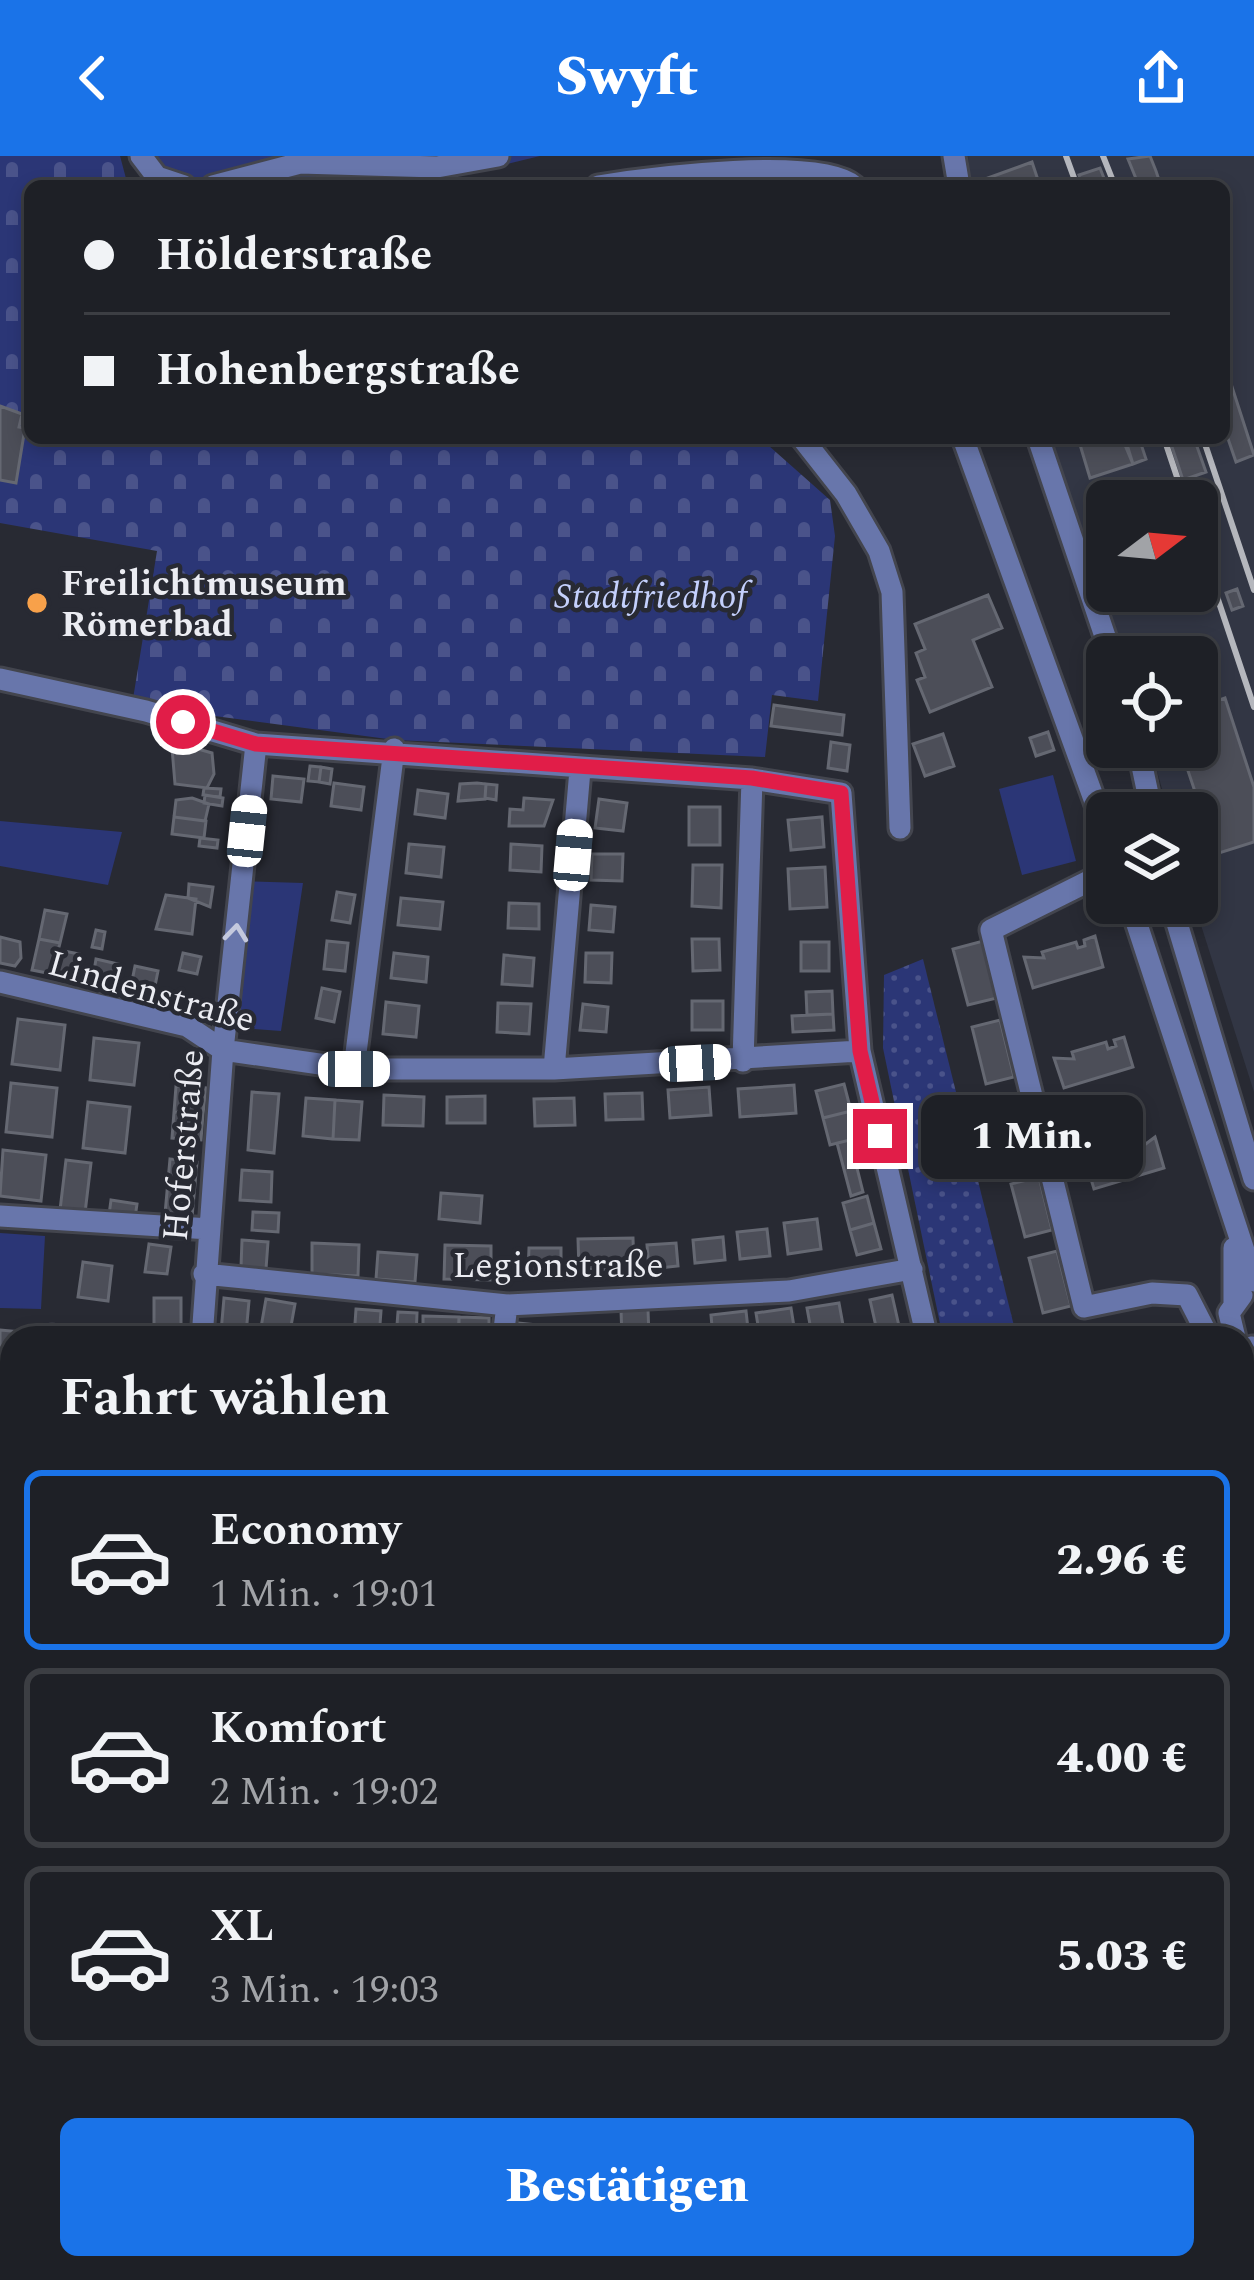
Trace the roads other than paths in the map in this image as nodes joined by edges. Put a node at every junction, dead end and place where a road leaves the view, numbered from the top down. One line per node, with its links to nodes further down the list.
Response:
1 (141, 156): 3 (street)
2 (498, 156): 4 (street)
3 (166, 180)
4 (236, 180)
5 (632, 180): 6 (street)
6 (850, 180)
7 (807, 444): 17 (street)
8 (965, 444): 16 (street)
9 (1041, 444): 10 (street)
10 (1105, 636)
11 (0, 679): 12 (street)
12 (256, 744): 13 (street); 22 (street, Hoferstraße, one-way to 12)
13 (394, 749): 14 (street); 25 (street)
14 (580, 770): 15 (street); 26 (street)
15 (752, 778): 23 (street); 24 (street)
16 (1091, 792)
17 (900, 828)
18 (1086, 883): 39 (street)
19 (1137, 924): 30 (street)
20 (1177, 924): 27 (street)
21 (0, 982): 22 (street, Lindenstraße)
22 (223, 1049): 25 (street, Lindenstraße); 29 (street, Hoferstraße)
23 (860, 1051): 24 (street, Lindenstraße); 31 (street)
24 (742, 1061): 26 (street, Lindenstraße)
25 (354, 1069): 26 (street, Lindenstraße)
26 (554, 1069)
27 (1254, 1179)
28 (0, 1216): 29 (street)
29 (211, 1229): 32 (street, Hoferstraße)
30 (1234, 1235): 33 (street); 34 (street)
31 (912, 1269): 35 (street, Legionstraße); 38 (street)
32 (204, 1274): 35 (street, Legionstraße); 36 (street, Hoferstraße)
33 (1254, 1281)
34 (1244, 1296): 40 (street)
35 (507, 1305): 37 (street)
36 (202, 1326)
37 (504, 1326)
38 (924, 1326)
39 (1203, 1326)
40 (1231, 1326)

